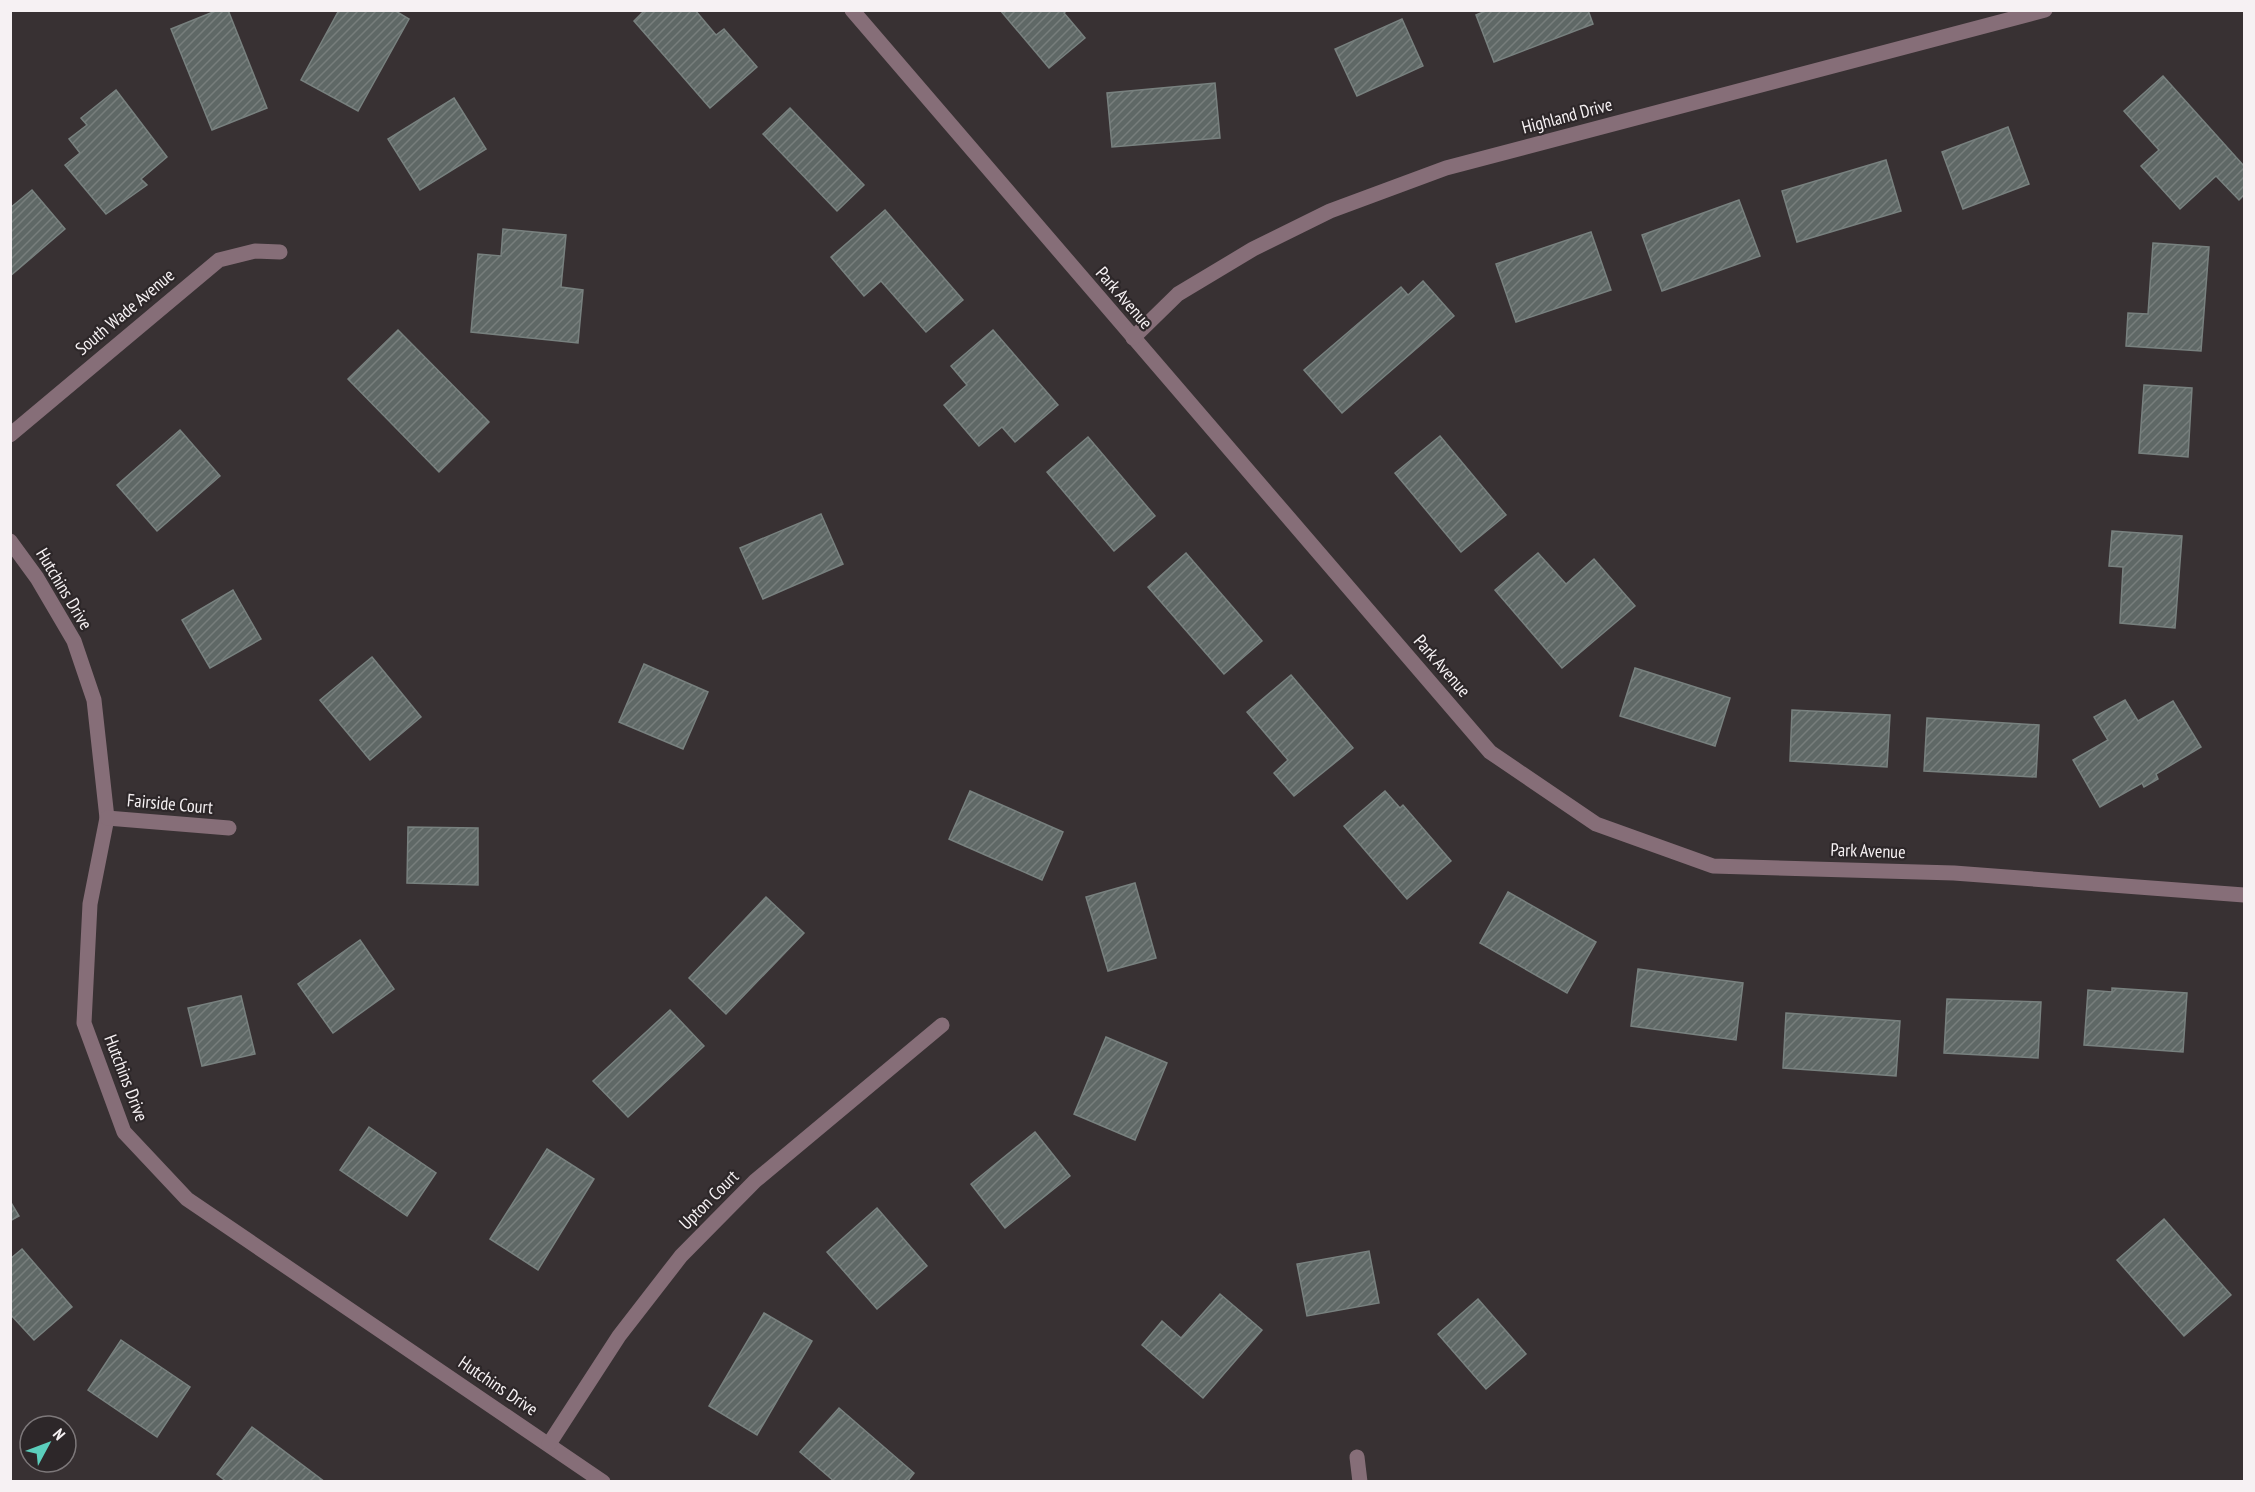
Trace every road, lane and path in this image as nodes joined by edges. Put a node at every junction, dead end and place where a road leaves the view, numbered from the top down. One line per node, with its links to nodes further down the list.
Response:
1 (852, 10): 4 (street, Park Avenue)
2 (2045, 10): 4 (street, Highland Drive)
3 (280, 252): 5 (street, South Wade Avenue)
4 (1133, 338): 9 (street, Park Avenue)
5 (10, 435)
6 (10, 541): 7 (street, Hutchins Drive)
7 (107, 818): 8 (street, Fairside Court); 11 (street, Hutchins Drive)
8 (229, 828)
9 (2244, 895)
10 (942, 1025): 11 (street, Upton Court)
11 (549, 1444): 13 (street, Hutchins Drive)
12 (1357, 1457): 14 (street)
13 (603, 1482)
14 (1360, 1482)

